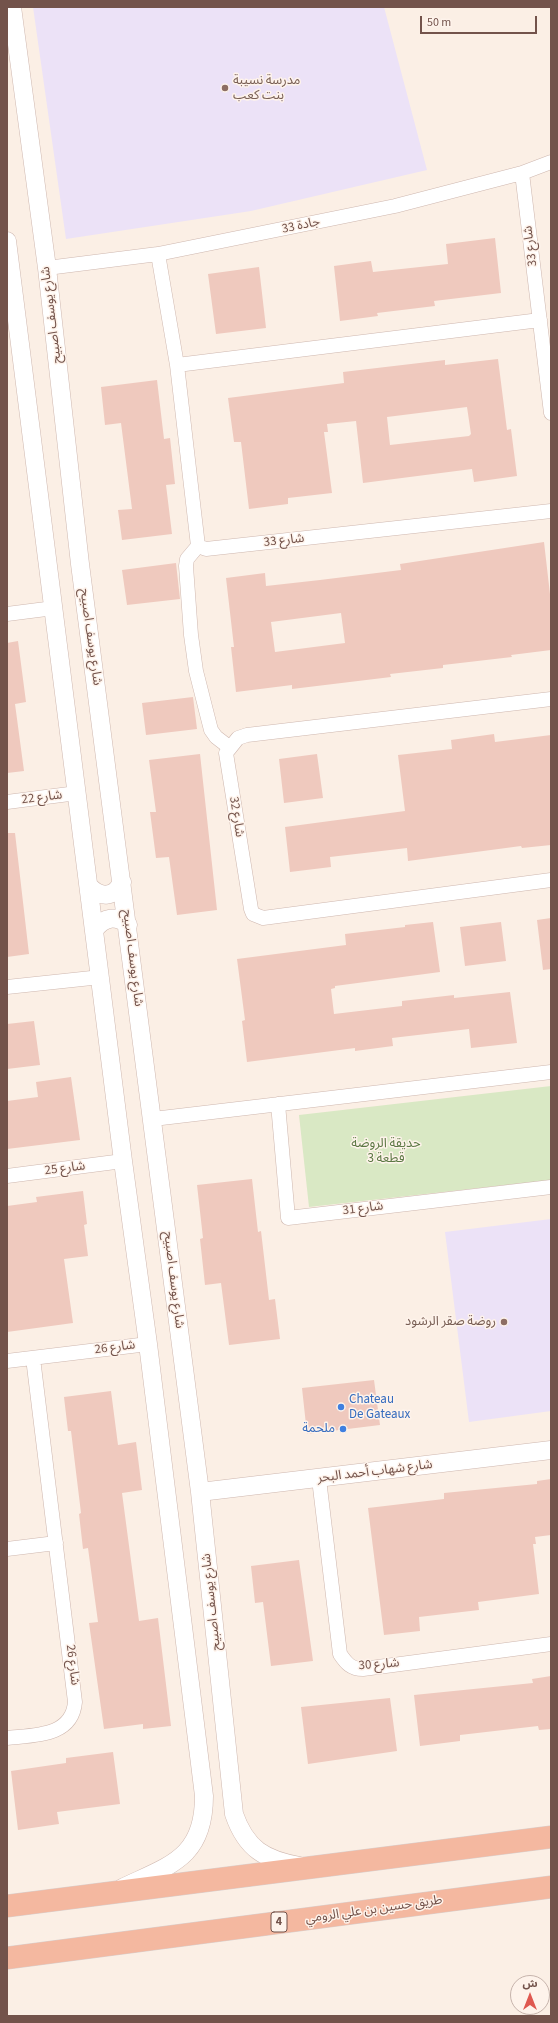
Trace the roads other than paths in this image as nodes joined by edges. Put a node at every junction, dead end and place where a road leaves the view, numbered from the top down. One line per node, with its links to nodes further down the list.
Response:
1 (12, 7): 6 (street, شارع يوسف اصبيح)
2 (551, 162): 3 (street, جادة 33)
3 (522, 173): 5 (street, جادة 33); 7 (street, شارع 33)
4 (7, 241): 12 (street)
5 (158, 254): 6 (street, جادة 33); 8 (street)
6 (47, 268): 19 (street, شارع يوسف اصبيح)
7 (540, 320): 8 (street); 9 (street, شارع 33)
8 (177, 365): 11 (street)
9 (551, 413)
10 (551, 511): 11 (street, شارع 33)
11 (198, 546): 15 (street)
12 (54, 608): 13 (street); 16 (street)
13 (7, 614)
14 (551, 699): 15 (street)
15 (230, 747): 18 (street, شارع 32)
16 (78, 794): 17 (street, شارع 22); 20 (street)
17 (7, 802)
18 (551, 880)
19 (122, 882): 20 (street); 21 (street, شارع يوسف اصبيح)
20 (89, 886): 22 (street)
21 (128, 926): 22 (street); 27 (street, شارع يوسف اصبيح)
22 (95, 929): 23 (street)
23 (100, 977): 24 (street); 28 (street)
24 (7, 987)
25 (551, 1072): 26 (street)
26 (278, 1104): 27 (street); 30 (street, شارع 31)
27 (153, 1119): 36 (street, شارع يوسف اصبيح)
28 (123, 1161): 29 (street, شارع 25); 31 (street)
29 (7, 1176)
30 (551, 1187)
31 (148, 1344): 32 (street, شارع 26); 41 (street)
32 (33, 1358): 33 (street, شارع 26); 37 (street, شارع 26)
33 (7, 1361)
34 (551, 1450): 35 (street, شارع شهاب أحمد البحر)
35 (319, 1479): 36 (street, شارع شهاب أحمد البحر); 39 (street, شارع 30)
36 (200, 1492): 42 (street, شارع يوسف اصبيح)
37 (56, 1543): 38 (street); 40 (street, شارع 26)
38 (7, 1549)
39 (551, 1644)
40 (7, 1738)
41 (203, 1782): 42 (street); 46 (street)
42 (230, 1782): 44 (street, شارع يوسف اصبيح)
43 (551, 1837): 44 (highway)
44 (307, 1868): 46 (highway)
45 (551, 1886): 48 (highway, طريق حسين بن علي الرومي / 4)
46 (113, 1892): 47 (highway)
47 (7, 1906)
48 (7, 1958)

